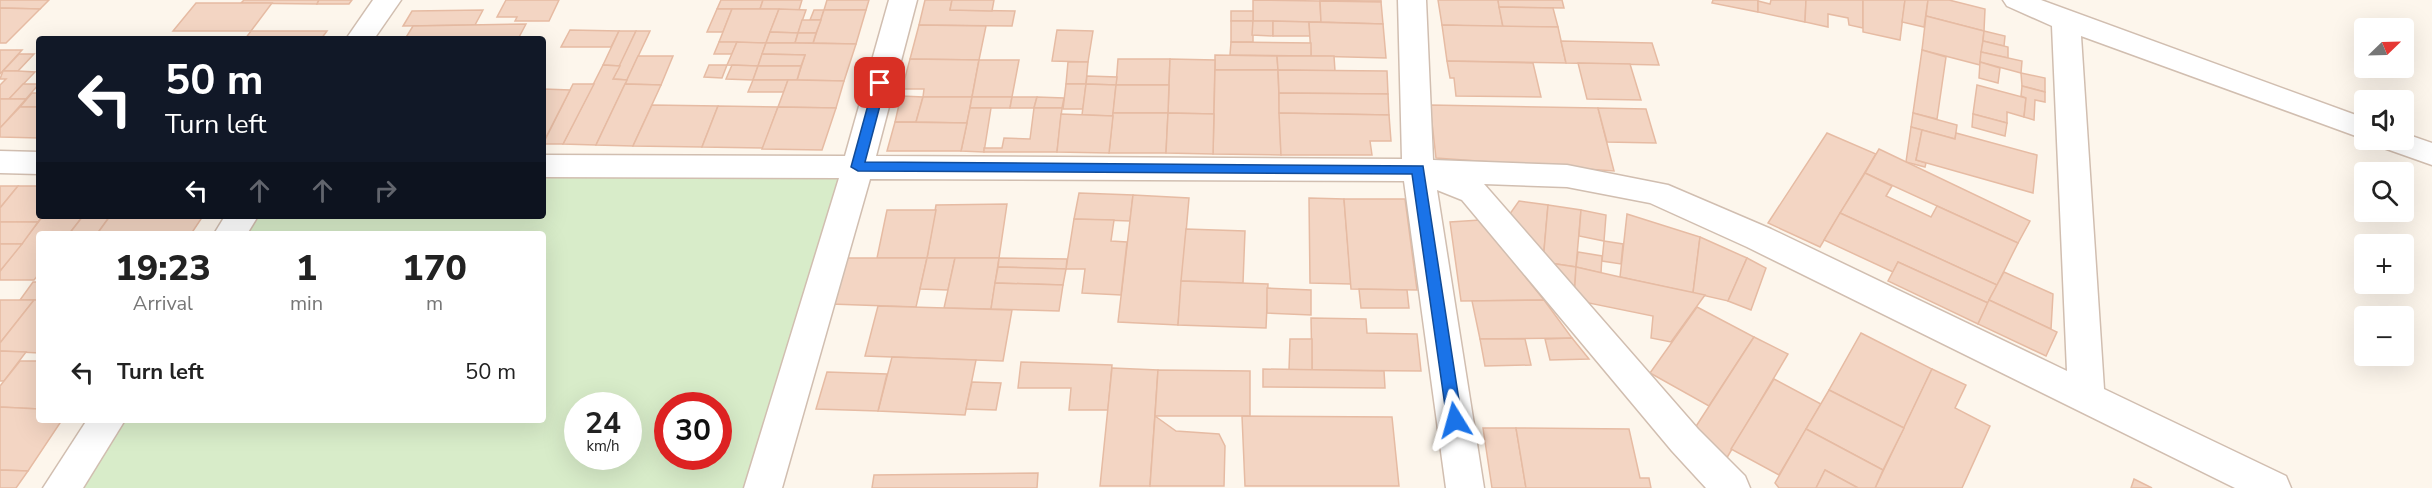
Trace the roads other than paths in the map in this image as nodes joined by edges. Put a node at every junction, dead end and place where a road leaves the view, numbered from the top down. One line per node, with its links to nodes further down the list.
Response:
1 (387, 0): 6 (street)
2 (903, 0): 13 (street)
3 (1412, 0): 14 (street)
4 (2017, 0): 5 (street)
5 (2066, 21): 7 (street); 15 (street)
6 (362, 36)
7 (2354, 125)
8 (2414, 148): 9 (street)
9 (2432, 154)
10 (0, 162): 11 (street)
11 (36, 163)
12 (546, 166): 13 (street)
13 (858, 167): 14 (street); 18 (street)
14 (1418, 170): 15 (street); 19 (street); 20 (street)
15 (2086, 399): 21 (street)
16 (105, 423): 17 (street)
17 (62, 488)
18 (763, 488)
19 (1465, 488)
20 (1731, 488)
21 (2272, 488)

